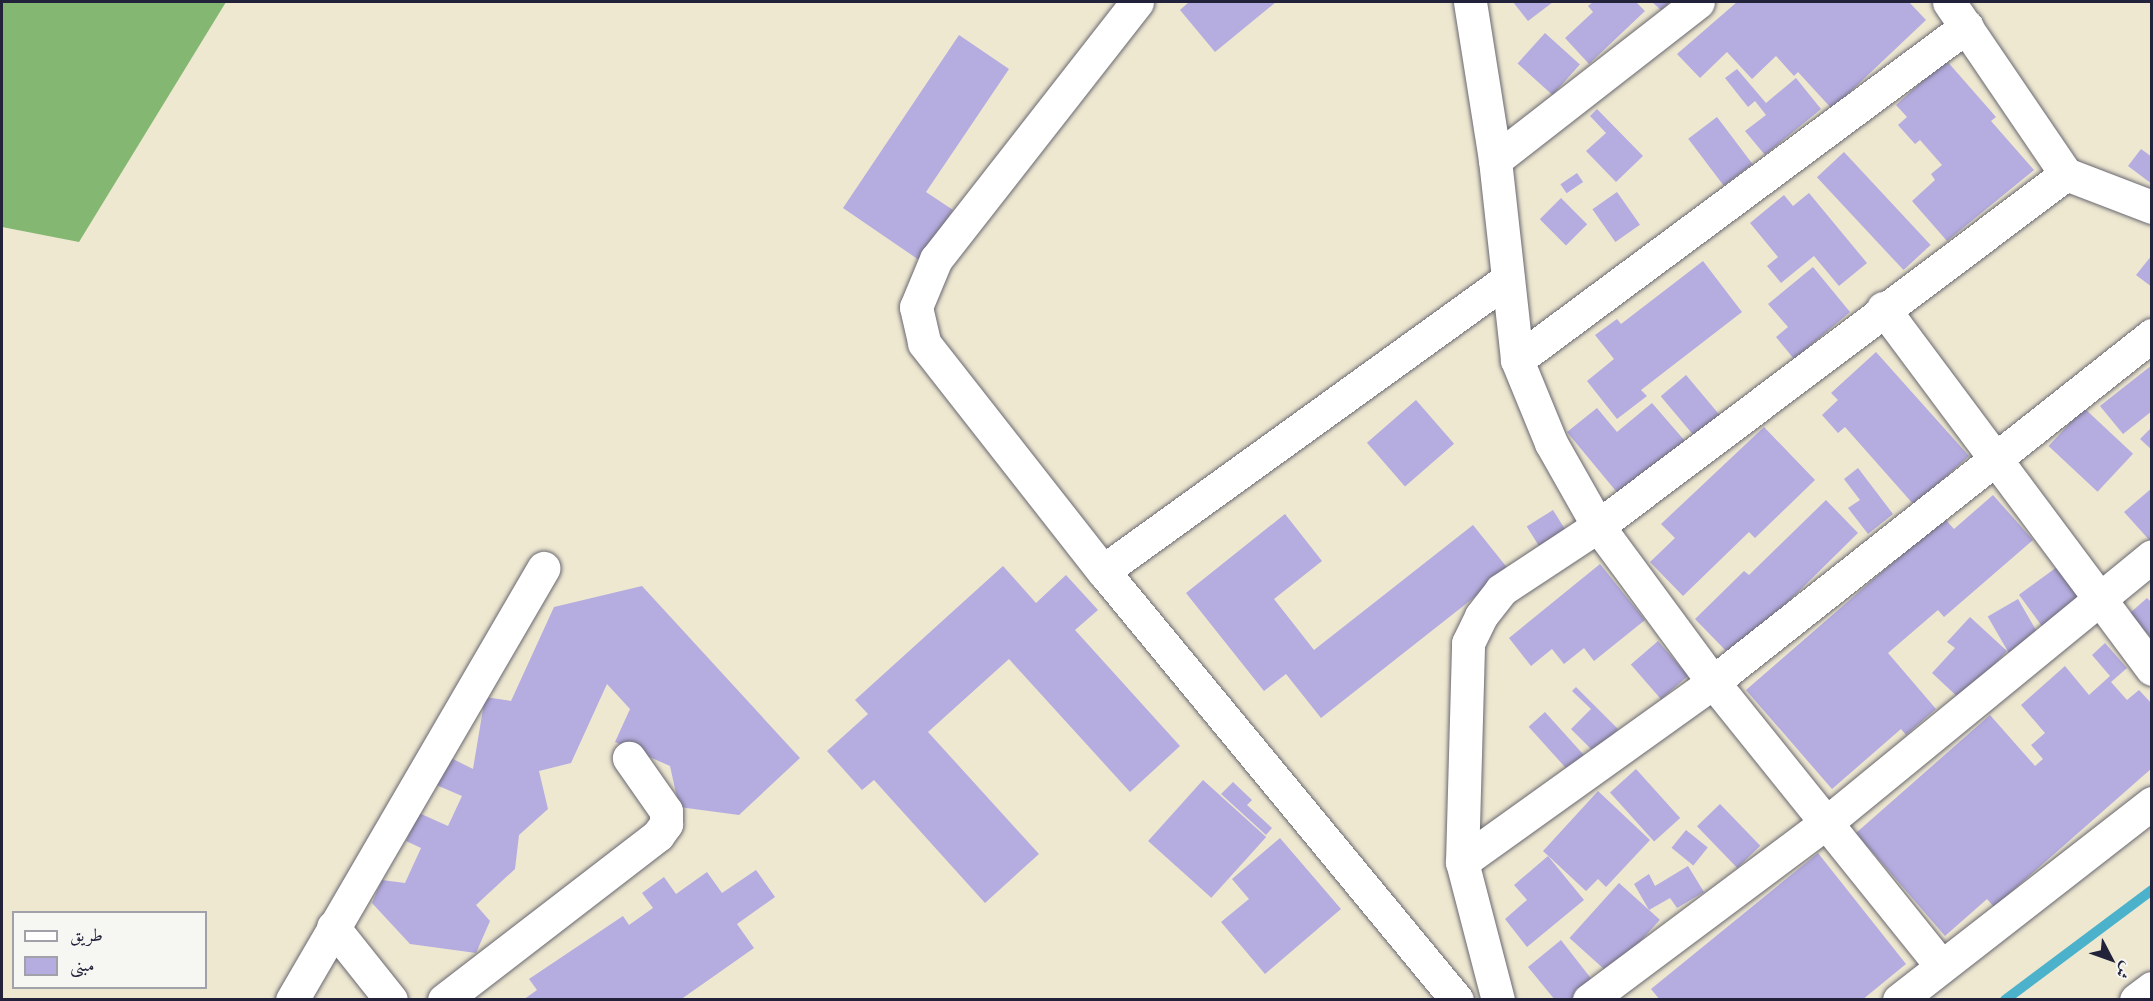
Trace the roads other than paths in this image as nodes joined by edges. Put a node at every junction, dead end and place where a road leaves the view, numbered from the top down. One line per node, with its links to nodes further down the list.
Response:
1 (1137, 2): 16 (street)
2 (1470, 2): 5 (street)
3 (1698, 2): 5 (street)
4 (1958, 14): 6 (street); 11 (street)
5 (1495, 160): 8 (street)
6 (2066, 174): 7 (street); 9 (street)
7 (2151, 207)
8 (1508, 279): 11 (street); 16 (street)
9 (1883, 308): 12 (street); 13 (street)
10 (2151, 335): 12 (street)
11 (1517, 360): 13 (street)
12 (1996, 458): 17 (street); 19 (street)
13 (1598, 526): 19 (street); 23 (street)
14 (2151, 556): 17 (street)
15 (543, 568): 24 (street)
16 (1103, 571): 30 (street)
17 (2098, 600): 18 (street); 22 (street)
18 (2151, 669)
19 (1713, 682): 22 (street); 23 (street)
20 (629, 758): 29 (street)
21 (2151, 802): 25 (street)
22 (1826, 823): 25 (street); 32 (street)
23 (1462, 862): 31 (street)
24 (333, 927): 27 (street); 28 (street)
25 (1940, 964): 33 (street)
26 (2151, 988): 34 (street)
27 (292, 999)
28 (391, 999)
29 (444, 999)
30 (1457, 999)
31 (1498, 999)
32 (1589, 999)
33 (1899, 999)
34 (2136, 999)

